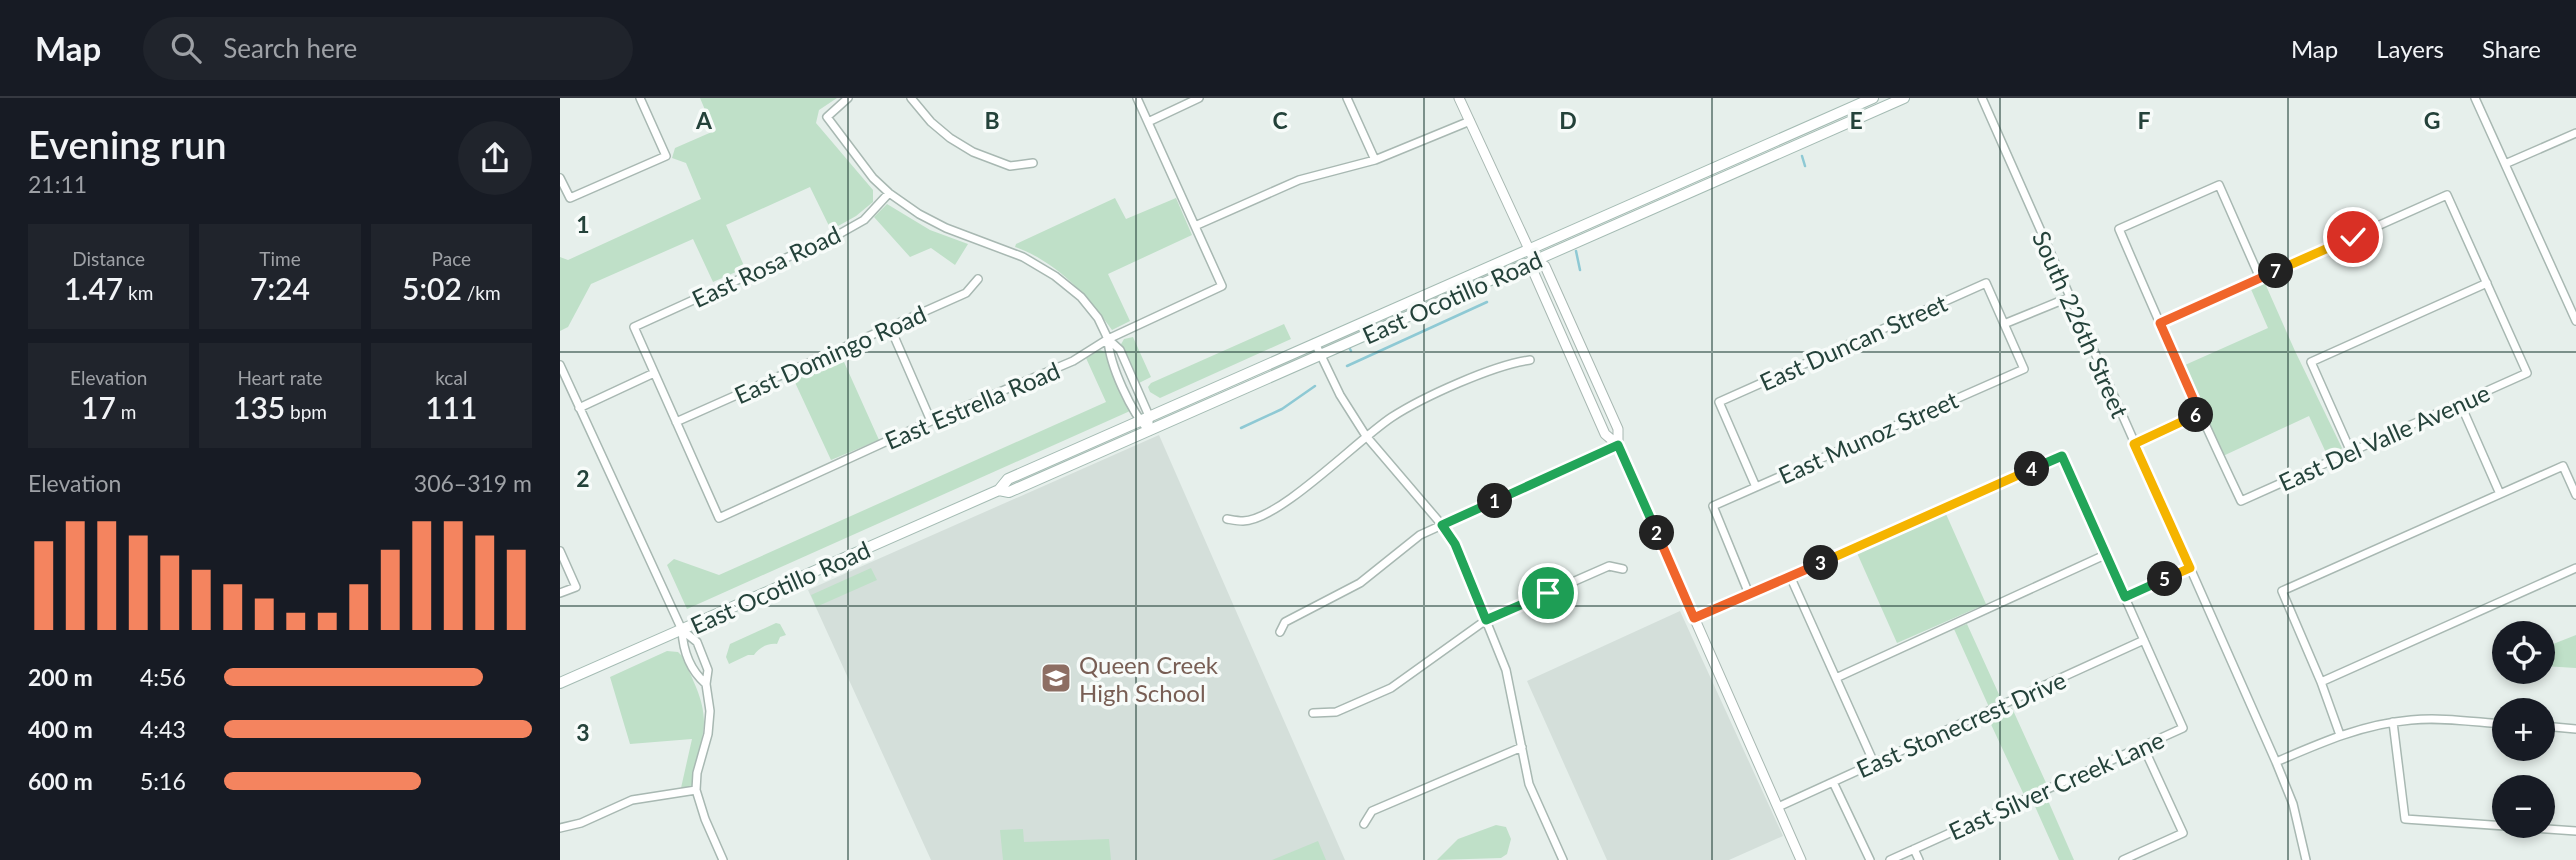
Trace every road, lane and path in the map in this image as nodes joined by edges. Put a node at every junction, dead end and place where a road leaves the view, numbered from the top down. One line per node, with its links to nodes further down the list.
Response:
1 (640, 98): 18 (street)
2 (848, 98): 19 (street)
3 (911, 98): 16 (street)
4 (1137, 98): 13 (street)
5 (1199, 98): 13 (street)
6 (1347, 98): 15 (street)
7 (1459, 98): 12 (street)
8 (1873, 98): 21 (main road, East Ocotillo Road)
9 (1904, 98): 22 (main road, East Ocotillo Road)
10 (1982, 98): 26 (street, South 226th Street)
11 (2475, 98): 17 (street)
12 (1470, 121): 15 (street); 21 (street)
13 (1148, 122): 20 (street)
14 (2576, 133): 17 (street)
15 (1375, 160): 20 (street)
16 (1033, 163)
17 (2505, 164): 27 (street)
18 (560, 178)
19 (889, 193): 31 (street); 36 (street, East Rosa Road)
20 (1195, 226): 31 (street, East Estrella Road)
21 (1529, 248): 22 (street); 32 (main road, East Ocotillo Road)
22 (1534, 260): 33 (main road, East Ocotillo Road); 46 (street)
23 (2260, 278): 25 (street); 28 (street); 28 (street)
24 (978, 279): 30 (street, East Domingo Road)
25 (2487, 283): 37 (street, East Del Valle Avenue); 47 (street)
26 (2070, 297): 29 (street); 45 (street, South 226th Street)
27 (2576, 321)
28 (2160, 323): 39 (street)
29 (2004, 324): 48 (street, East Munoz Street); 48 (street, East Duncan Street)
30 (890, 327): 41 (street); 42 (street, East Domingo Road)
31 (1108, 339): 40 (street); 41 (street, East Estrella Road)
32 (1315, 344): 33 (street); 40 (main road, East Ocotillo Road)
33 (1321, 354): 43 (main road, East Ocotillo Road); 44 (street)
34 (1530, 360): 44 (street)
35 (560, 365): 38 (street)
36 (654, 373): 38 (street); 42 (street)
37 (2460, 403): 47 (street, East Del Valle Avenue); 50 (street)
38 (579, 408): 65 (street)
39 (2200, 414): 45 (street); 47 (street, East Del Valle Avenue)
40 (1144, 418): 43 (street); 49 (main road, East Ocotillo Road)
41 (931, 421): 42 (street, East Estrella Road)
42 (676, 422)
43 (1149, 431): 49 (main road, East Ocotillo Road)
44 (1366, 436): 52 (street); 53 (street)
45 (2134, 444): 56 (street, South 226th Street)
46 (1618, 445): 53 (street); 63 (street)
47 (2351, 452)
48 (1756, 487): 61 (street, East Munoz Street)
49 (999, 491): 65 (main road, East Ocotillo Road)
50 (2500, 494): 51 (street); 69 (street)
51 (2576, 495)
52 (1227, 519)
53 (1442, 525): 64 (street); 66 (street)
54 (560, 551): 60 (street)
55 (2107, 554): 59 (street); 62 (street); 68 (street)
56 (2190, 568): 62 (street); 80 (street, South 226th Street)
57 (2576, 568): 69 (street)
58 (1623, 569): 64 (street)
59 (1790, 576): 61 (street); 68 (street)
60 (560, 593)
61 (1749, 594): 63 (street)
62 (2125, 597): 67 (street)
63 (1694, 618): 84 (street)
64 (1486, 620): 72 (street); 79 (street)
65 (682, 630): 70 (main road, East Ocotillo Road); 71 (street); 71 (street)
66 (1280, 632)
67 (2144, 640): 78 (street, East Silver Creek Lane); 81 (street, East Stonecrest Drive)
68 (1836, 678): 81 (street)
69 (2321, 682): 77 (street)
70 (560, 683)
71 (706, 684): 83 (street)
72 (1313, 713)
73 (2393, 722): 74 (street); 77 (street); 87 (street)
74 (2492, 723)
75 (2555, 727): 76 (street)
76 (2576, 729)
77 (2340, 735): 80 (street)
78 (2143, 746): 88 (street, East Silver Creek Lane); 95 (street)
79 (1522, 747): 85 (street); 90 (street)
80 (2276, 762): 96 (street, South 226th Street)
81 (1874, 763): 82 (street, East Stonecrest Drive)
82 (1833, 782): 84 (street, East Stonecrest Drive); 92 (street)
83 (696, 790): 86 (street); 89 (street)
84 (1777, 807): 91 (street)
85 (1364, 824)
86 (560, 828)
87 (2576, 831)
88 (1914, 849): 93 (street, East Silver Creek Lane); 94 (street)
89 (723, 860)
90 (1563, 860)
91 (1801, 860)
92 (1870, 860)
93 (1890, 860)
94 (1919, 860)
95 (2123, 860)
96 (2306, 860)

